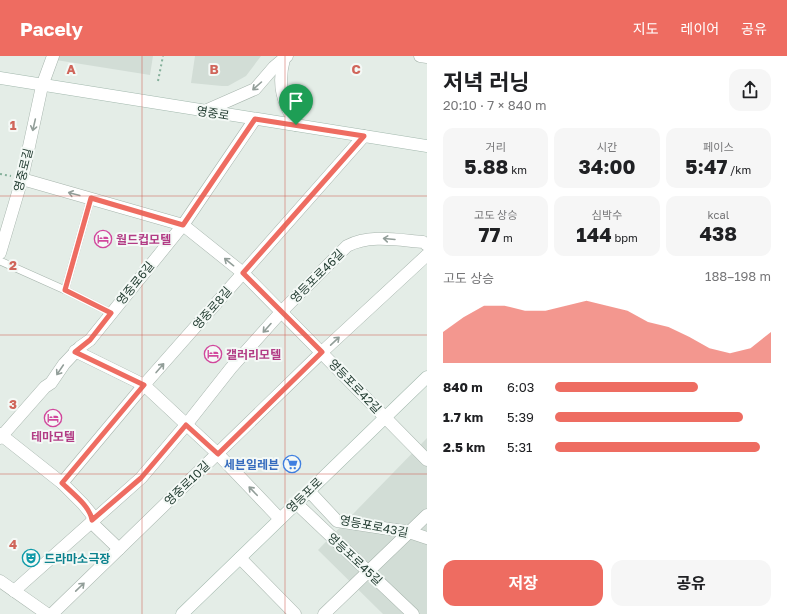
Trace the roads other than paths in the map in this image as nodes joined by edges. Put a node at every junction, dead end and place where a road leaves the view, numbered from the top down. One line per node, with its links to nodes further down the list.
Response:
1 (53, 56): 6 (street, 영중로길)
2 (420, 56): 3 (street)
3 (427, 57)
4 (286, 58): 7 (street, one-way to 7); 9 (street)
5 (0, 78): 6 (street, 영중로)
6 (42, 86): 7 (street, 영중로); 12 (street, 영중로길, one-way to 12)
7 (205, 112): 8 (street, 영중로)
8 (255, 119): 9 (street, 영중로); 14 (street, 영중로6길)
9 (296, 125): 10 (street, 영중로)
10 (364, 136): 11 (street, 영중로); 19 (street, 영중로8길)
11 (427, 146)
12 (22, 179): 13 (street, 영등포로42길, one-way to 12); 16 (street, 영중로길)
13 (91, 198): 14 (street, 영등포로42길); 20 (lane)
14 (183, 225): 19 (street, 영등포로42길, one-way to 14); 22 (street, 영중로6길)
15 (427, 245): 21 (street, 영등포로46길, one-way to 21)
16 (0, 253)
17 (427, 255): 24 (street, 영중로10길, one-way to 17)
18 (0, 261): 20 (lane)
19 (243, 273): 21 (street, 영등포로42길); 26 (street, 영중로8길, one-way to 19)
20 (65, 290): 22 (lane)
21 (282, 311): 24 (street, 영등포로42길); 28 (street, 영등포로46길, one-way to 28)
22 (111, 313): 23 (street, 영중로6길)
23 (75, 352): 26 (street); 29 (street, 영중로6길, one-way to 29)
24 (322, 352): 27 (street, 영등포로42길); 30 (street, 영중로10길)
25 (427, 377): 27 (street, 영등포로)
26 (144, 385): 28 (street); 32 (street, 영중로8길)
27 (385, 417): 31 (street, 영등포로42길); 33 (street, 영등포로)
28 (186, 425): 30 (street); 37 (street, 영등포로46길)
29 (1, 436): 32 (street, 영중로6길)
30 (218, 454): 36 (street, one-way to 30); 40 (street, 영중로10길)
31 (427, 460)
32 (62, 483): 37 (street, 영중로6길)
33 (308, 491): 34 (street, 영등포로); 38 (street, 영등포로43길)
34 (296, 503): 36 (street, 영등포로); 42 (street, 영등포로45길)
35 (427, 514): 38 (street)
36 (280, 519): 41 (street, 영등포로)
37 (92, 520): 40 (street, 영중로6길); 44 (street, 영등포로46길)
38 (409, 532): 39 (street, 영등포로43길); 42 (street)
39 (427, 538)
40 (119, 549): 46 (street, 영중로10길, one-way to 40)
41 (240, 558): 47 (street, 영등포로); 48 (street)
42 (368, 571): 49 (street); 50 (street, 영등포로45길)
43 (0, 581): 44 (street)
44 (14, 591): 45 (street)
45 (47, 614)
46 (52, 614)
47 (182, 614)
48 (295, 614)
49 (324, 614)
50 (413, 614)

